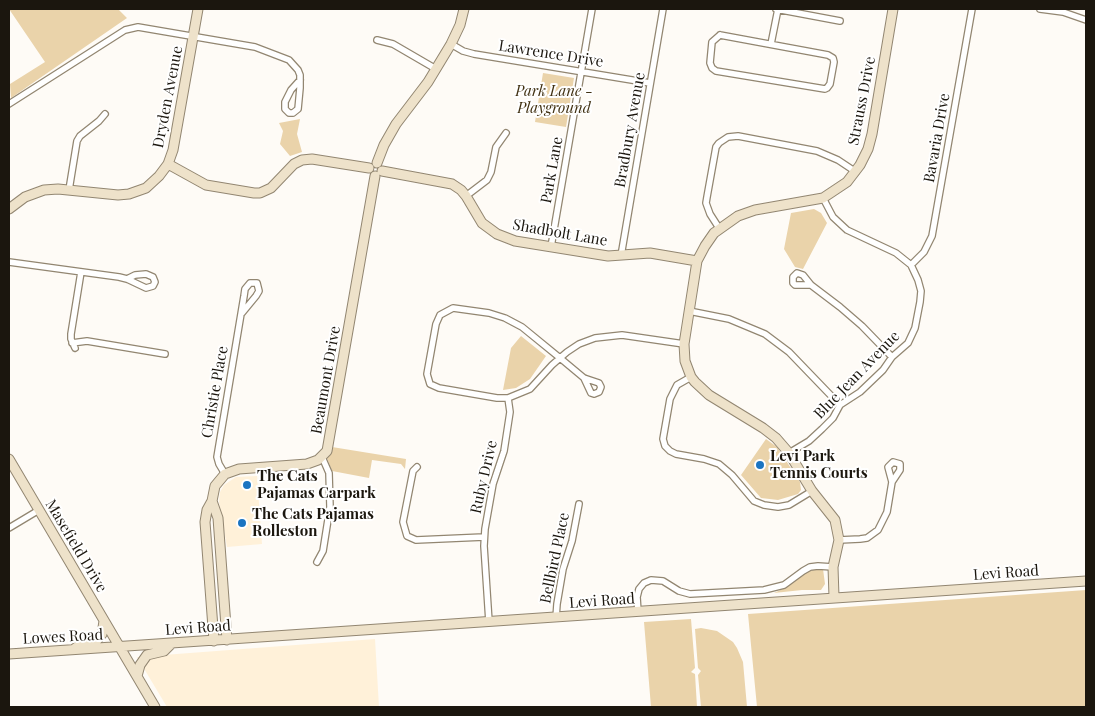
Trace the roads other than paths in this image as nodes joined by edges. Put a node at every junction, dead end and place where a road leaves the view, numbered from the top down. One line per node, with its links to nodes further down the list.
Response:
1 (198, 9): 12 (street, Dryden Avenue)
2 (464, 9): 14 (street, Beaumont Drive)
3 (592, 9): 17 (street, Park Lane)
4 (663, 9): 19 (street, Bradbury Avenue)
5 (777, 9): 11 (street); 15 (street)
6 (893, 9): 25 (street, Strauss Drive)
7 (972, 9): 35 (street, Bavaria Drive)
8 (1040, 9): 9 (street)
9 (1070, 12): 10 (street)
10 (1086, 20)
11 (840, 21)
12 (193, 36): 18 (street); 20 (street); 23 (street, Dryden Avenue)
13 (377, 40): 16 (street)
14 (450, 44): 16 (street, Beaumont Drive); 17 (street, Lawrence Drive)
15 (771, 44): 15 (street)
16 (436, 69): 24 (street, Beaumont Drive)
17 (582, 72): 19 (street, Lawrence Drive); 31 (street, Park Lane)
18 (300, 80): 18 (street)
19 (650, 83): 32 (street, Bradbury Avenue)
20 (9, 104)
21 (105, 114): 26 (street)
22 (506, 133): 27 (street)
23 (168, 164): 24 (street, Shadbolt Lane); 26 (street, Dryden Avenue)
24 (376, 170): 27 (street, Shadbolt Lane); 50 (street, Beaumont Drive)
25 (856, 172): 28 (street, Strauss Drive); 30 (street)
26 (69, 190): 29 (street, Dryden Avenue)
27 (466, 196): 31 (street, Shadbolt Lane)
28 (822, 198): 30 (street, Strauss Drive); 35 (street)
29 (9, 209)
30 (719, 228): 33 (street, Strauss Drive)
31 (552, 247): 32 (street, Shadbolt Lane)
32 (622, 256): 33 (street, Shadbolt Lane)
33 (697, 261): 39 (street, Strauss Drive)
34 (9, 262): 36 (street)
35 (911, 265): 43 (street, Blue Jean Avenue)
36 (81, 272): 37 (street); 42 (street)
37 (127, 279)
38 (811, 285): 43 (street)
39 (689, 311): 41 (street, Strauss Drive); 48 (street)
40 (242, 313): 40 (street, Christie Place); 53 (street, Christie Place)
41 (684, 344): 44 (street); 45 (street, Strauss Drive)
42 (165, 354)
43 (892, 357): 48 (street, Blue Jean Avenue)
44 (560, 358): 46 (street); 47 (street); 47 (street)
45 (691, 377): 49 (street, Strauss Drive); 55 (street)
46 (584, 378)
47 (508, 398): 60 (street, Ruby Drive)
48 (840, 405): 49 (street, Blue Jean Avenue)
49 (789, 453): 55 (street, Strauss Drive)
50 (322, 458): 53 (street, Beaumont Drive); 62 (street)
51 (9, 459): 58 (street, Masefield Drive)
52 (417, 467): 60 (street)
53 (225, 474): 56 (street)
54 (892, 482): 61 (street)
55 (812, 491): 61 (street, Strauss Drive)
56 (212, 501): 63 (street); 64 (street)
57 (579, 504): 69 (street, Bellbird Place)
58 (39, 510): 59 (street); 70 (street, Masefield Drive)
59 (9, 528)
60 (484, 537): 71 (street, Ruby Drive)
61 (839, 540): 65 (street, Strauss Drive)
62 (317, 562)
63 (221, 566): 64 (street); 72 (street)
64 (209, 567): 73 (street)
65 (833, 567): 67 (street, Strauss Drive); 68 (street)
66 (1086, 581): 67 (street, Levi Road)
67 (834, 597): 68 (street, Levi Road)
68 (638, 612): 69 (street, Levi Road)
69 (556, 618): 71 (street, Levi Road)
70 (104, 621): 75 (street, Masefield Drive); 76 (street)
71 (489, 622): 72 (street, Levi Road)
72 (227, 640): 73 (street, Levi Road)
73 (214, 641): 74 (street, Levi Road)
74 (172, 644): 75 (street, Levi Road); 78 (street)
75 (120, 647): 76 (street, Lowes Road); 78 (street, Masefield Drive)
76 (74, 649): 77 (street, Lowes Road)
77 (9, 654)
78 (137, 676): 79 (street, Masefield Drive)
79 (155, 707)

